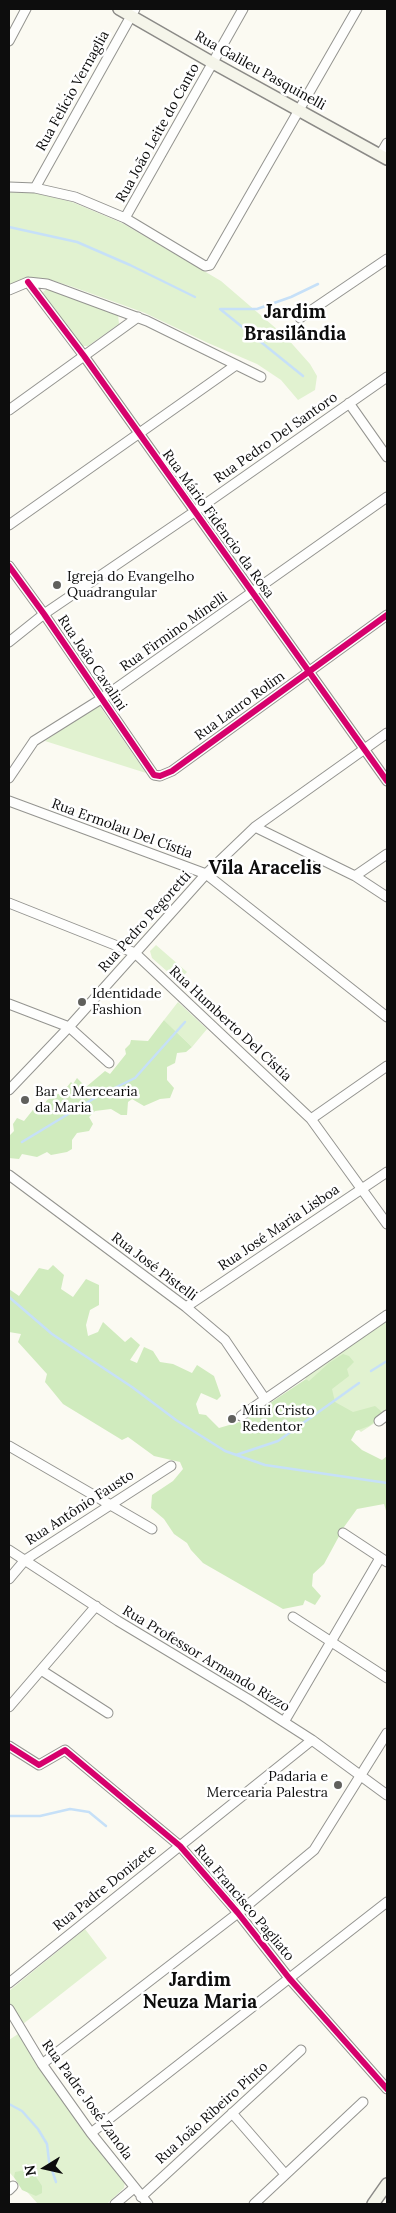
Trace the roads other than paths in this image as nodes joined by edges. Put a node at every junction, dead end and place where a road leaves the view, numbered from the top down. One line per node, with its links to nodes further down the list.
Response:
1 (26, 9): 6 (street)
2 (119, 9): 5 (street, Rua Galileu Pasquinelli)
3 (243, 9): 7 (street, Rua João Leite do Canto)
4 (357, 9): 8 (street)
5 (133, 12): 7 (street, Rua Galileu Pasquinelli); 12 (street, Rua Felício Vernaglia)
6 (9, 41)
7 (212, 63): 8 (street, Rua Galileu Pasquinelli); 13 (street, Rua João Leite do Canto)
8 (299, 110): 10 (street, Rua Galileu Pasquinelli); 13 (street)
9 (387, 143): 10 (street)
10 (384, 157)
11 (9, 187): 12 (street)
12 (35, 188): 13 (street)
13 (125, 218)
14 (387, 259): 18 (street)
15 (28, 282): 16 (street); 17 (street); 19 (street, Rua Mário Fidêncio da Rosa)
16 (9, 290)
17 (138, 317): 19 (street); 20 (street)
18 (300, 318)
19 (84, 356): 24 (street); 25 (street, Rua Mário Fidêncio da Rosa)
20 (236, 365): 21 (street); 25 (street)
21 (261, 377)
22 (387, 377): 23 (street, Rua Pedro Del Santoro)
23 (349, 403): 26 (street); 28 (street, Rua Pedro Del Santoro)
24 (9, 410)
25 (138, 434): 28 (street, Rua Mário Fidêncio da Rosa); 29 (street)
26 (387, 457)
27 (387, 497): 31 (street, Rua Firmino Minelli)
28 (194, 512): 31 (street, Rua Mário Fidêncio da Rosa); 32 (street, Rua Pedro Del Santoro)
29 (9, 525)
30 (9, 566): 32 (street, Rua João Cavalini)
31 (253, 593): 35 (street, Rua Mário Fidêncio da Rosa); 36 (street, Rua Firmino Minelli)
32 (44, 614): 34 (street, Rua Pedro Del Santoro); 36 (street, Rua João Cavalini)
33 (387, 615): 35 (street, Rua Lauro Rolim)
34 (9, 642)
35 (310, 671): 38 (street, Rua Mário Fidêncio da Rosa); 39 (street, Rua Lauro Rolim)
36 (101, 699): 39 (street, Rua João Cavalini); 40 (street, Rua Firmino Minelli)
37 (387, 733): 38 (street, Rua Pedro Pegoretti)
38 (365, 749): 41 (street, Rua Mário Fidêncio da Rosa); 43 (street, Rua Pedro Pegoretti)
39 (154, 775)
40 (9, 778)
41 (387, 780)
42 (9, 801): 45 (street, Rua Ermolau Del Cístia)
43 (255, 827): 45 (street, Rua Pedro Pegoretti); 46 (street)
44 (387, 854): 46 (street)
45 (206, 874): 49 (street, Rua Pedro Pegoretti); 51 (street, Rua Ermolau Del Cístia)
46 (355, 876): 47 (street)
47 (387, 897)
48 (9, 903): 49 (street, Rua Humberto Del Cístia)
49 (136, 953): 52 (street, Rua Pedro Pegoretti); 56 (street, Rua Humberto Del Cístia)
50 (9, 1004): 52 (street)
51 (387, 1017)
52 (69, 1027): 53 (street); 55 (street, Rua Pedro Pegoretti)
53 (109, 1063)
54 (387, 1066): 56 (street)
55 (9, 1090)
56 (311, 1119): 59 (street, Rua Humberto Del Cístia)
57 (387, 1172): 59 (street, Rua José Maria Lisboa)
58 (9, 1175): 61 (street, Rua José Pistelli)
59 (363, 1189): 60 (street, Rua Humberto Del Cístia); 61 (street, Rua José Maria Lisboa)
60 (387, 1224)
61 (186, 1307): 63 (street, Rua José Pistelli)
62 (387, 1315): 63 (street)
63 (265, 1400): 65 (street)
64 (387, 1415): 66 (street)
65 (241, 1416)
66 (383, 1422)
67 (9, 1446): 69 (street)
68 (171, 1466): 69 (street, Rua Antônio Fausto)
69 (110, 1505): 70 (street); 73 (street, Rua Antônio Fausto)
70 (152, 1529)
71 (343, 1534): 74 (street)
72 (9, 1550): 73 (street, Rua Professor Armando Rizzo)
73 (25, 1560): 75 (street, Rua Antônio Fausto); 76 (street, Rua Professor Armando Rizzo)
74 (384, 1560): 78 (street)
75 (9, 1579)
76 (96, 1606): 79 (street); 83 (street, Rua Professor Armando Rizzo)
77 (293, 1616): 78 (street)
78 (331, 1641): 80 (street); 83 (street)
79 (40, 1670): 81 (street); 82 (street)
80 (387, 1678)
81 (9, 1707)
82 (108, 1713)
83 (284, 1722): 85 (street, Rua Professor Armando Rizzo)
84 (387, 1733): 87 (street)
85 (312, 1740): 87 (street, Rua Professor Armando Rizzo); 89 (street, Rua Padre Donizete)
86 (9, 1746): 89 (street, Rua Francisco Pagliato)
87 (361, 1775): 88 (street, Rua Professor Armando Rizzo); 91 (street)
88 (387, 1795)
89 (180, 1846): 91 (street, Rua Francisco Pagliato); 93 (street, Rua Padre Donizete)
90 (387, 1902): 92 (street)
91 (238, 1913): 92 (street, Rua Francisco Pagliato); 96 (street)
92 (289, 1978): 97 (street, Rua Francisco Pagliato); 100 (street)
93 (9, 1983)
94 (9, 2009): 96 (street, Rua Padre José Zanola)
95 (301, 2050): 99 (street, Rua João Ribeiro Pinto)
96 (42, 2064): 100 (street, Rua Padre José Zanola)
97 (387, 2089)
98 (363, 2102): 101 (street)
99 (232, 2113): 101 (street); 104 (street, Rua João Ribeiro Pinto)
100 (91, 2133): 103 (street, Rua Padre José Zanola)
101 (285, 2174): 107 (street)
102 (387, 2184): 108 (street)
103 (134, 2188): 104 (street, Rua Padre José Zanola); 105 (street)
104 (141, 2197): 106 (street, Rua Padre José Zanola)
105 (115, 2204)
106 (148, 2204)
107 (254, 2204)
108 (374, 2204)

